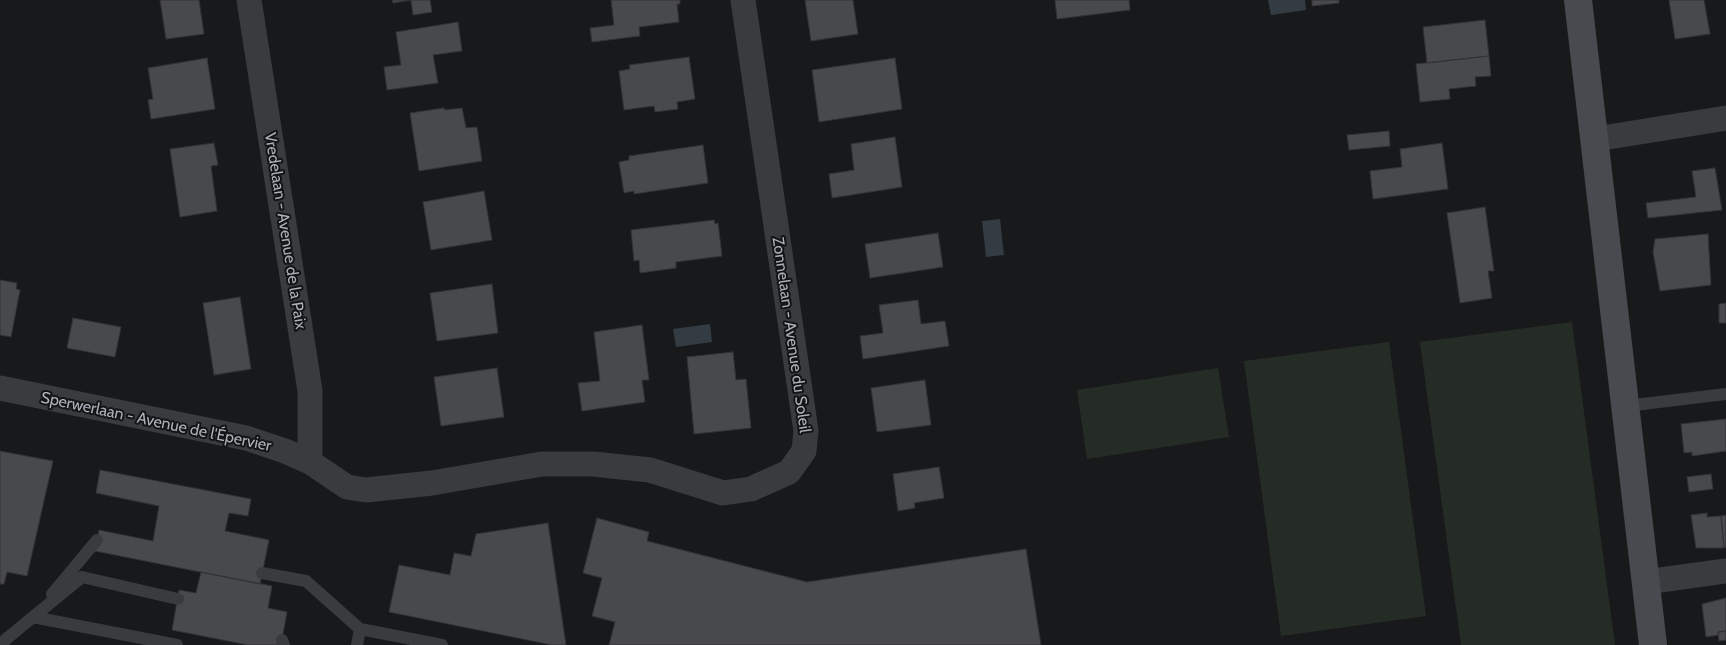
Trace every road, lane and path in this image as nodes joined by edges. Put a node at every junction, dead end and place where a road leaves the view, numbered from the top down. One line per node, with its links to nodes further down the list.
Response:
1 (249, 0): 9 (street, Vredelaan - Avenue de la Paix)
2 (742, 0): 9 (street, Zonnelaan - Avenue du Soleil)
3 (1578, 0): 5 (street)
4 (1726, 118): 5 (street)
5 (1596, 139): 8 (street)
6 (0, 388): 9 (street, Sperwerlaan - Avenue de l'Épervier)
7 (1726, 394): 8 (lane)
8 (1626, 406): 13 (street)
9 (310, 462)
10 (97, 540): 15 (lane)
11 (1726, 572): 13 (street)
12 (262, 573): 16 (lane)
13 (1646, 582): 21 (street)
14 (178, 598): 15 (lane)
15 (33, 617): 17 (lane); 18 (lane)
16 (360, 629): 19 (lane); 20 (lane)
17 (3, 645)
18 (177, 645)
19 (357, 645)
20 (442, 645)
21 (1653, 645)

